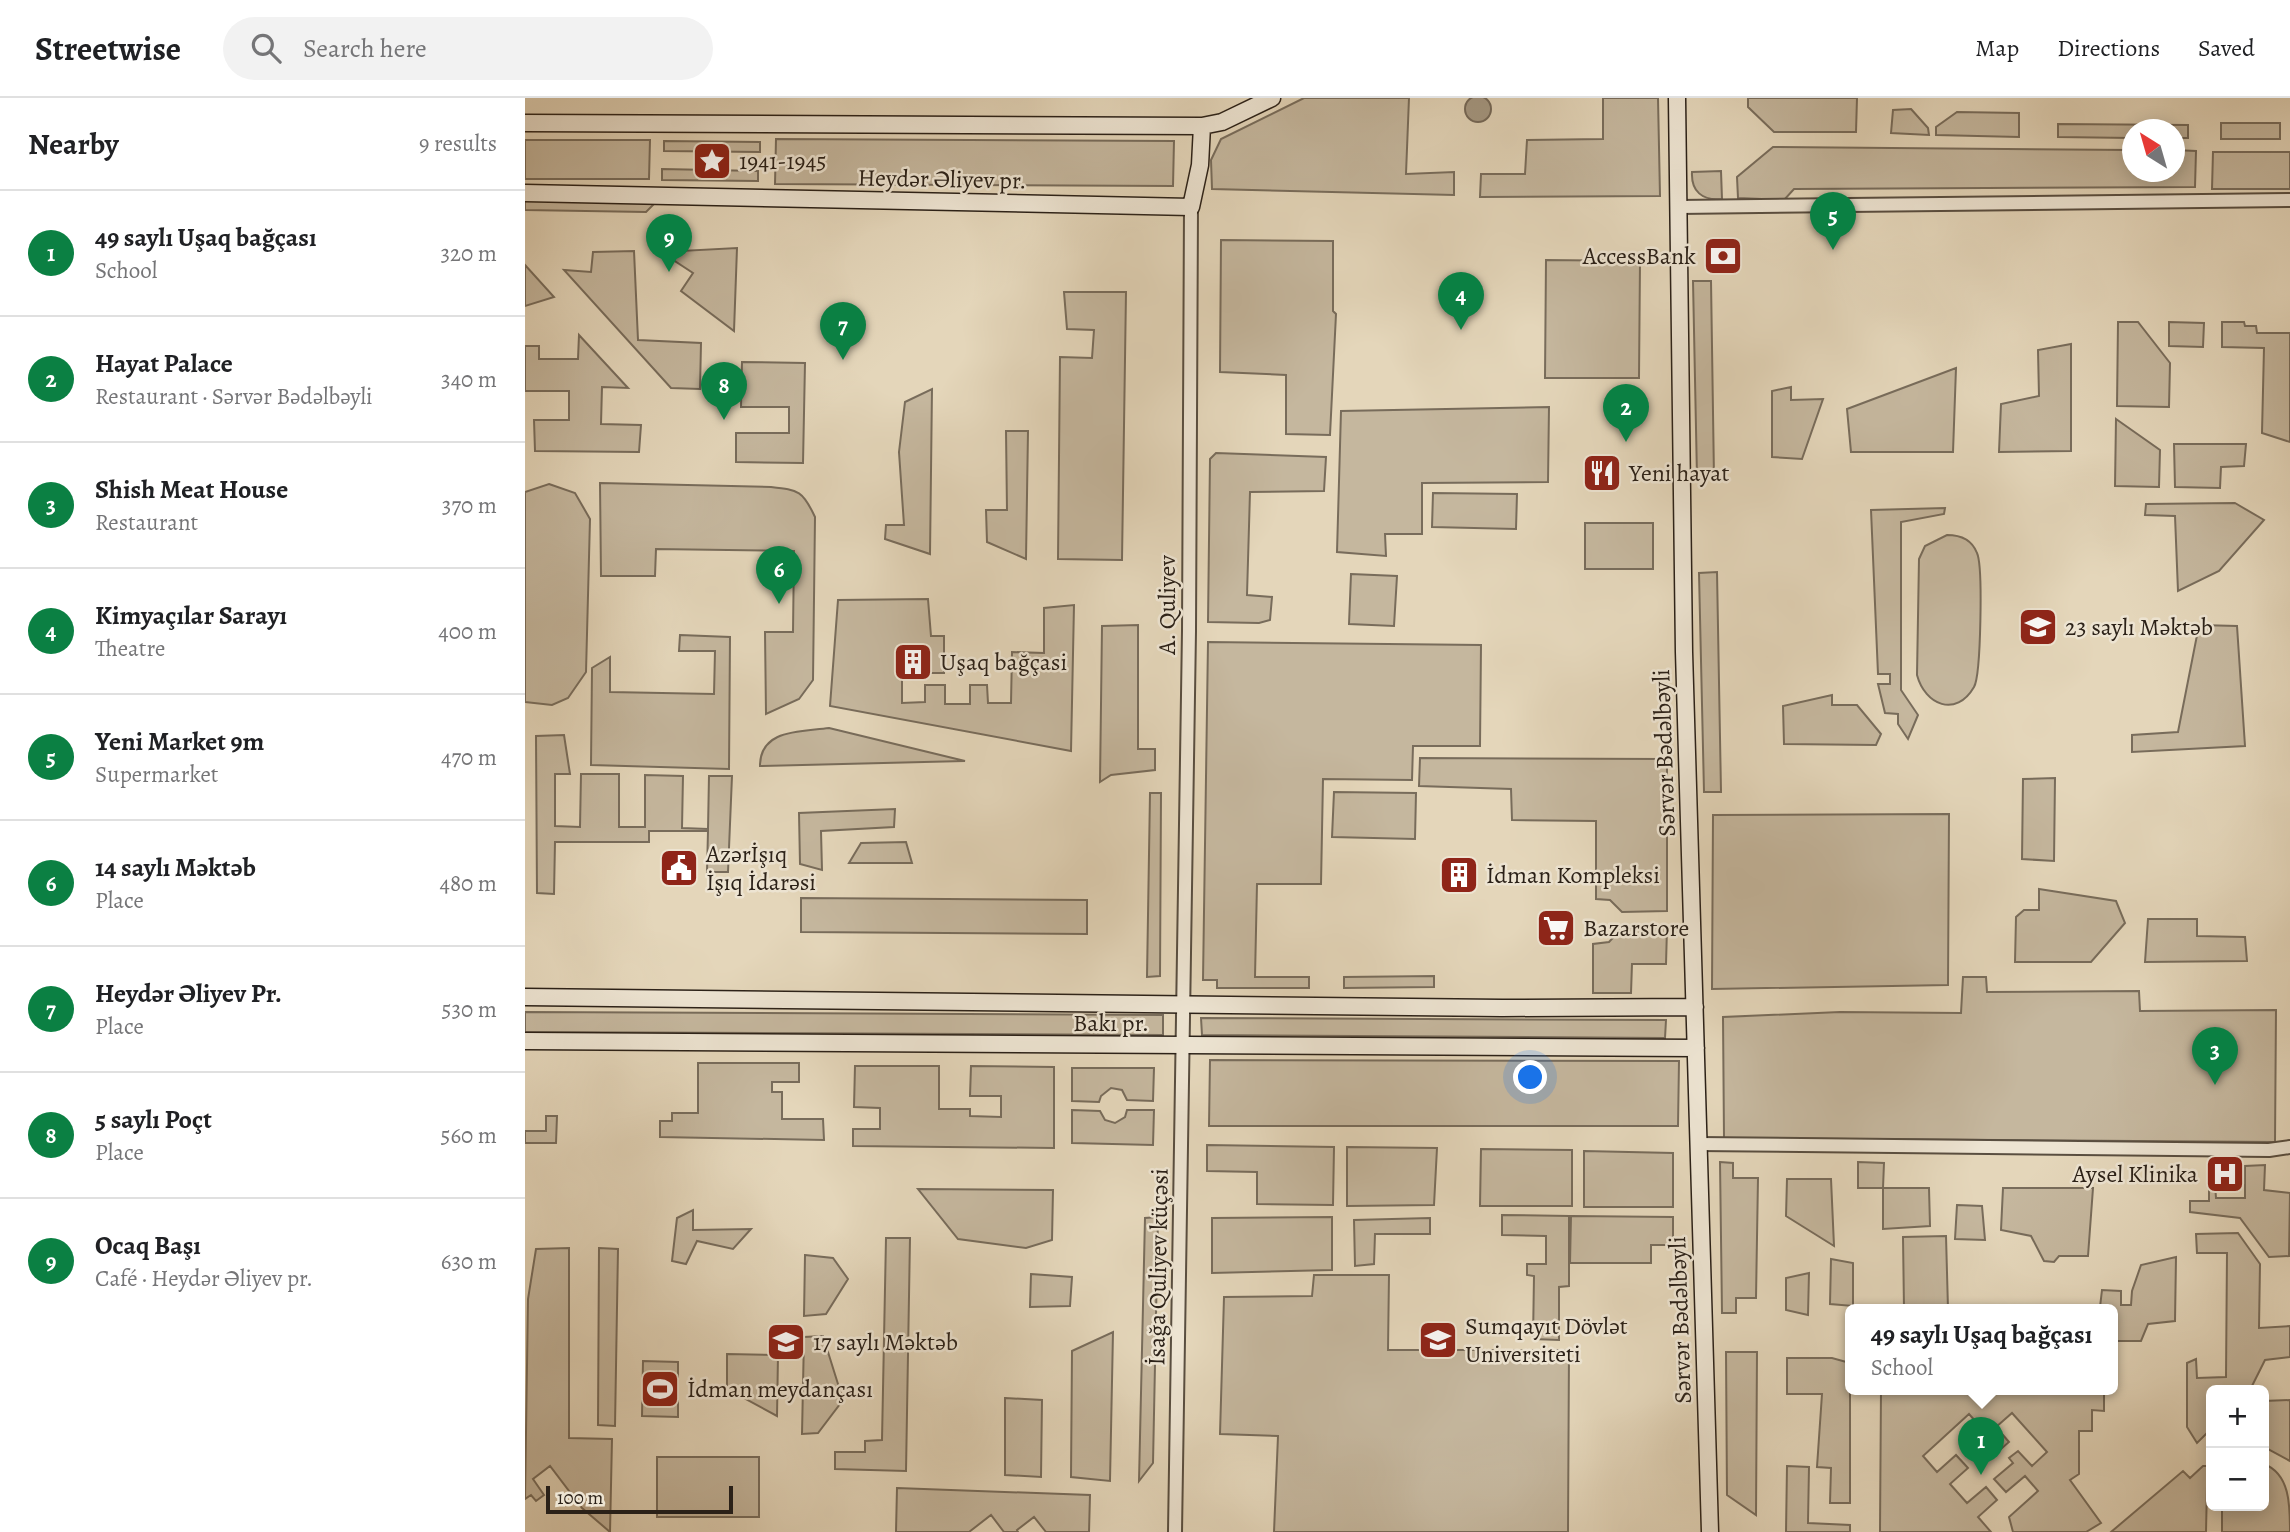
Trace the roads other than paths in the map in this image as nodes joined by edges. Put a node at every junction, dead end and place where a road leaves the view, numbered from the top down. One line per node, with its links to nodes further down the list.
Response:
1 (1272, 98): 4 (street)
2 (1677, 98): 8 (street, Sərvər Bədəlbəyli)
3 (525, 123): 4 (street)
4 (1202, 126): 7 (street)
5 (525, 193): 7 (street, Heydər Əliyev pr.)
6 (2290, 200): 8 (street)
7 (1191, 207): 10 (street, A. Quliyev)
8 (1679, 207): 11 (street, Sərvər Bədəlbəyli)
9 (525, 997): 10 (street, Bakı pr.)
10 (1181, 1003): 11 (street, Bakı pr.); 13 (street, İsağa Quliyev küçəsi)
11 (1695, 1007): 14 (street, Sərvər Bədəlbəyli)
12 (525, 1041): 13 (street, Bakı pr.)
13 (1181, 1046): 14 (street, Bakı pr.); 17 (street, İsağa Quliyev küçəsi)
14 (1696, 1048): 15 (street, Sərvər Bədəlbəyli)
15 (1698, 1144): 16 (street); 18 (street, Sərvər Bədəlbəyli)
16 (2290, 1147)
17 (1175, 1532)
18 (1710, 1532)

